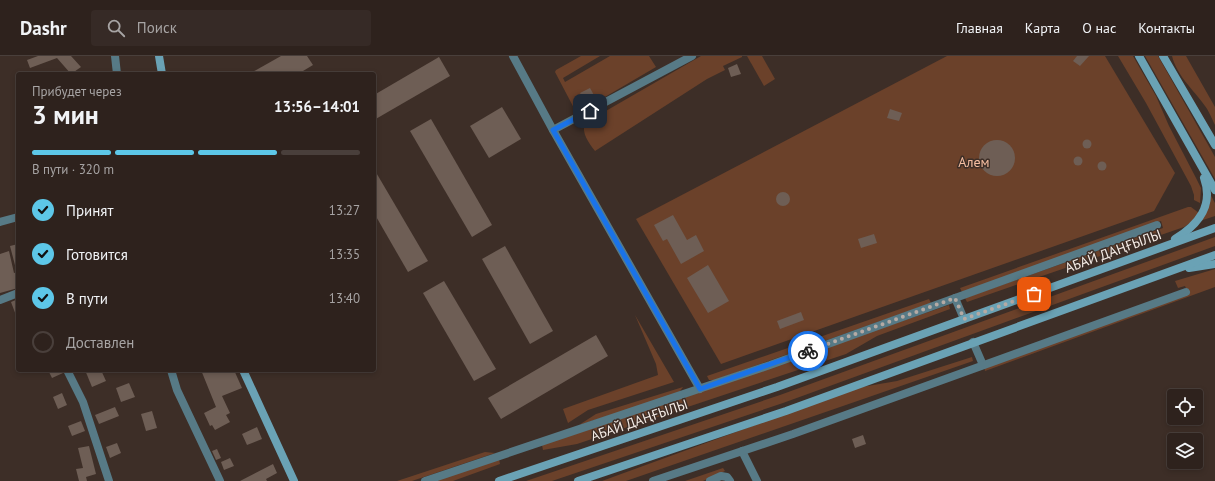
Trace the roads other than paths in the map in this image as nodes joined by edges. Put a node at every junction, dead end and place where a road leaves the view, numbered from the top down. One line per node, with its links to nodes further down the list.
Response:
1 (115, 56): 7 (street)
2 (159, 56): 8 (main road)
3 (513, 56): 9 (street)
4 (692, 56): 9 (street)
5 (1139, 56): 11 (main road)
6 (1163, 56): 10 (main road)
7 (116, 72)
8 (162, 72)
9 (553, 130): 31 (street)
10 (1215, 145)
11 (1196, 154): 12 (main road); 17 (main road)
12 (1215, 190)
13 (16, 218): 14 (street)
14 (0, 222)
15 (1157, 226): 23 (street)
16 (1215, 228): 17 (main road, АБАЙ ДАҢҒЫЛЫ)
17 (1159, 248): 25 (main road, АБАЙ ДАҢҒЫЛЫ)
18 (1215, 255): 20 (main road)
19 (1215, 264): 20 (main road)
20 (1168, 272): 26 (main road)
21 (1186, 292): 27 (street)
22 (16, 294): 24 (street)
23 (955, 298): 25 (street); 31 (street)
24 (0, 300)
25 (964, 319): 37 (main road, АБАЙ ДАҢҒЫЛЫ)
26 (973, 342): 27 (street); 38 (main road)
27 (983, 365): 32 (street)
28 (69, 372): 33 (street)
29 (172, 372): 34 (street)
30 (245, 372): 35 (main road)
31 (700, 389): 36 (street)
32 (742, 451): 39 (street); 42 (street)
33 (109, 481)
34 (220, 481)
35 (294, 481)
36 (425, 481)
37 (499, 481)
38 (578, 481)
39 (653, 481)
40 (710, 481): 41 (street)
41 (730, 481)
42 (757, 481)

